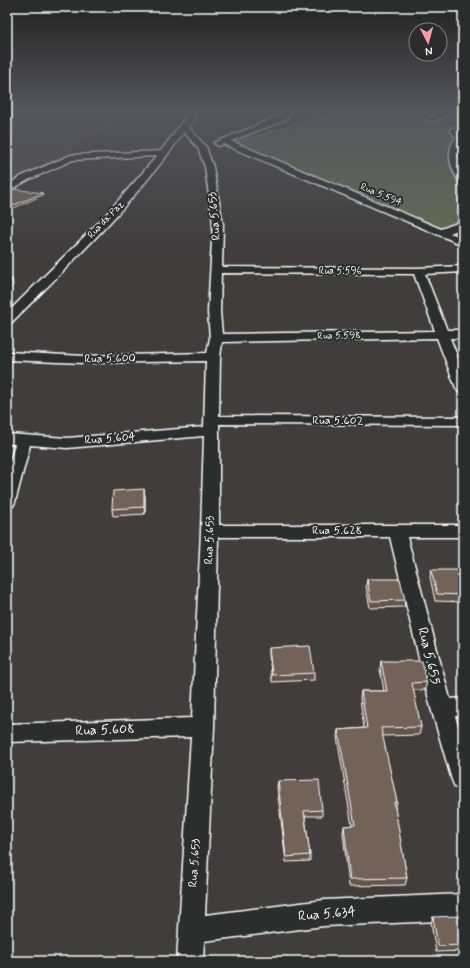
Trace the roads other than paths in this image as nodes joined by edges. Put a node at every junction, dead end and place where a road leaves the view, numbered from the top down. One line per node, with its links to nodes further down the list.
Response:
1 (112, 155): 7 (street)
2 (161, 155): 14 (street, Rua da Paz)
3 (205, 155): 12 (street, Rua 5.653)
4 (258, 155): 9 (street, Rua 5.594)
5 (454, 155): 6 (street)
6 (463, 180)
7 (7, 189)
8 (463, 224): 9 (street)
9 (442, 233): 10 (street, Rua 5.594)
10 (463, 242)
11 (463, 269): 13 (street, Rua 5.596)
12 (217, 270): 13 (street, Rua 5.596); 17 (street, Rua 5.653)
13 (418, 271): 16 (street)
14 (7, 320)
15 (463, 334): 16 (street, Rua 5.598)
16 (442, 335): 17 (street, Rua 5.598); 20 (street)
17 (216, 338): 19 (street, Rua 5.653)
18 (7, 356): 19 (street, Rua 5.600)
19 (214, 357): 22 (street, Rua 5.653)
20 (463, 388)
21 (463, 421): 22 (street, Rua 5.602)
22 (212, 426): 24 (street, Rua 5.604); 27 (street, Rua 5.653)
23 (7, 439): 24 (street, Rua 5.604)
24 (24, 440): 25 (street)
25 (7, 502)
26 (397, 531): 27 (street, Rua 5.628); 28 (street, Rua 5.628); 29 (street, Rua 5.655)
27 (210, 532): 30 (street, Rua 5.653)
28 (463, 532)
29 (453, 708): 32 (street, Rua 5.655)
30 (203, 727): 31 (street, Rua 5.608); 34 (street, Rua 5.653)
31 (7, 733)
32 (463, 780)
33 (463, 907): 34 (street, Rua 5.634)
34 (191, 930): 35 (street, Rua 5.653)
35 (190, 961)

